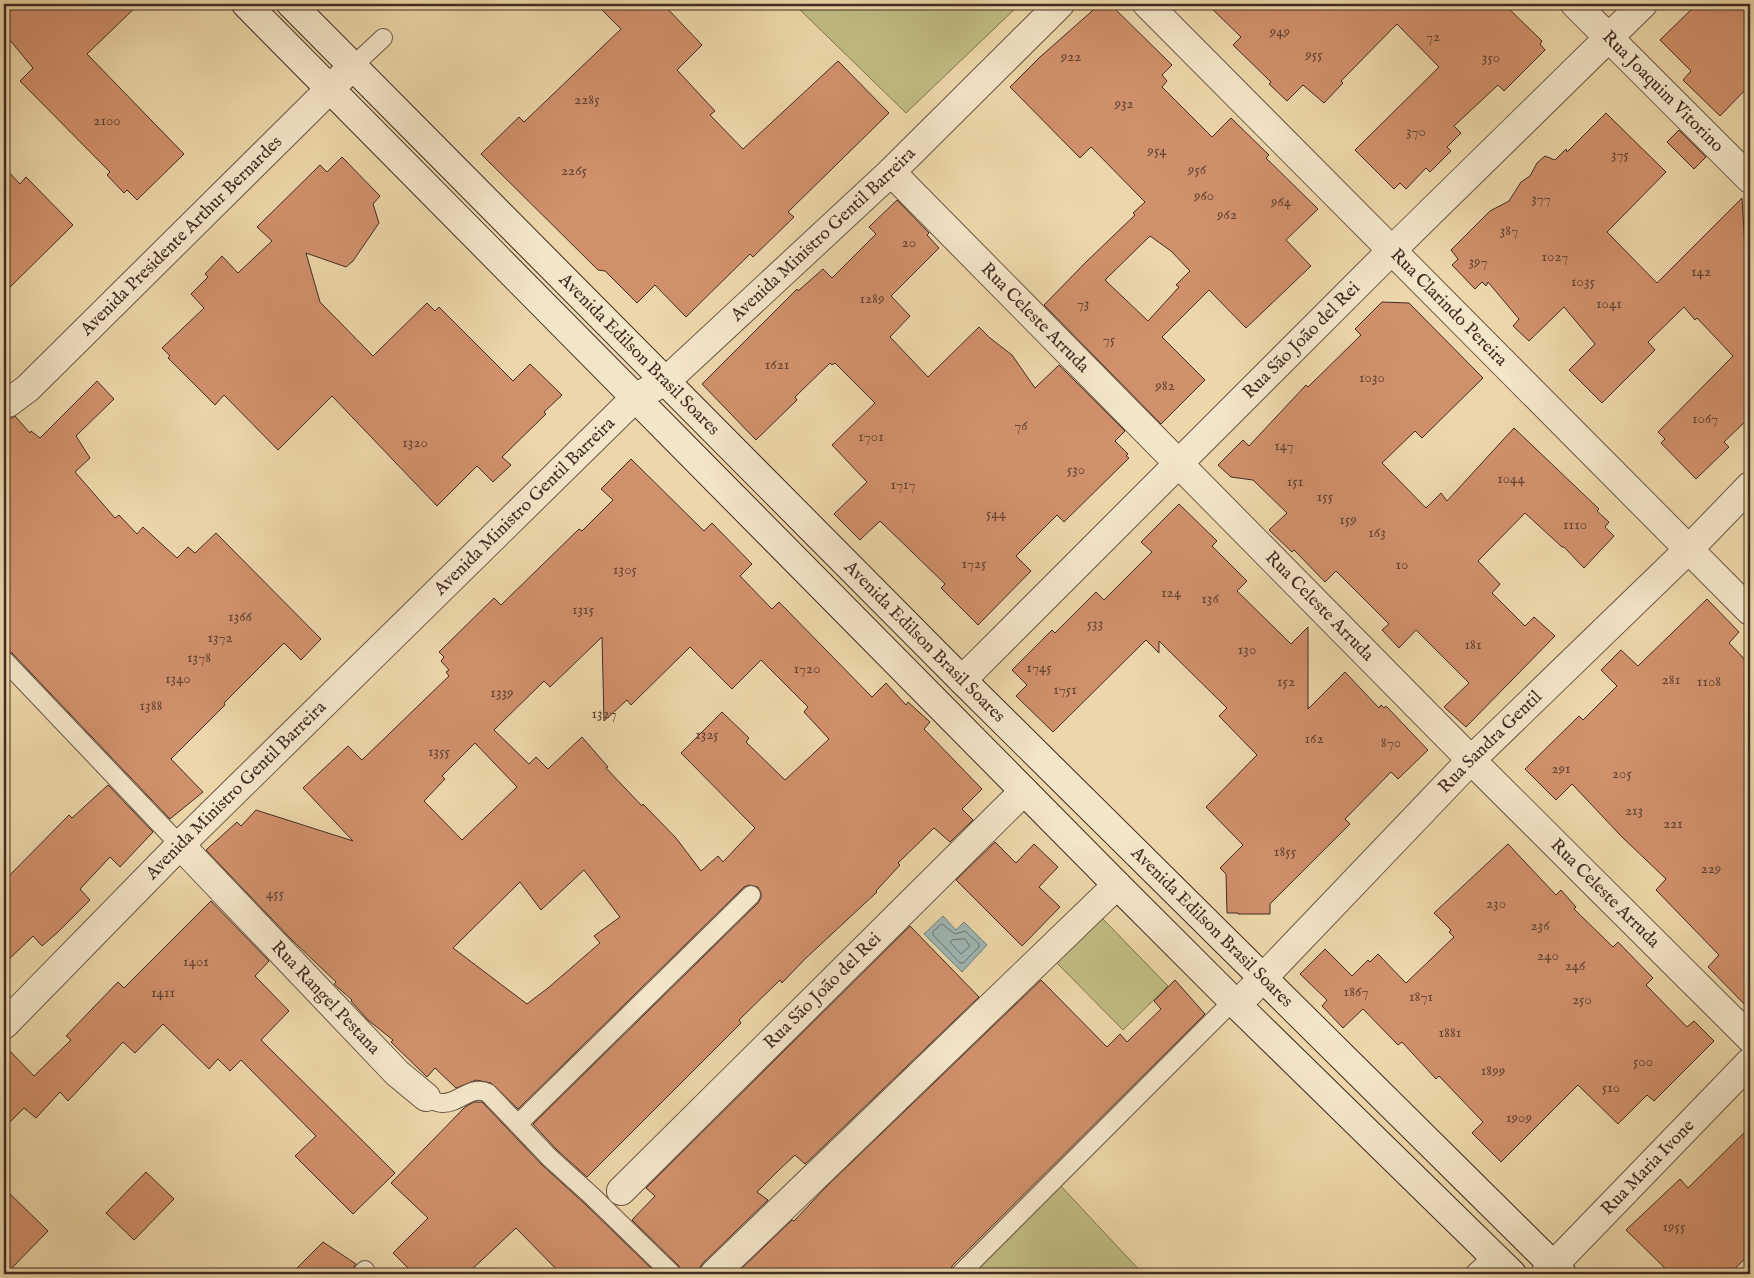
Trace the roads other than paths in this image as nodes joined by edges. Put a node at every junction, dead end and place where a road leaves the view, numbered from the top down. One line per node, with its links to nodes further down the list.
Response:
1 (246, 4): 10 (street, Avenida Edilson Brasil Soares)
2 (291, 4): 9 (street, Avenida Edilson Brasil Soares)
3 (1060, 4): 11 (street, Avenida Ministro Gentil Barreira)
4 (1147, 4): 13 (street, Rua Clarindo Pereira)
5 (1575, 4): 8 (street, Rua Joaquim Vitorino)
6 (1643, 4): 8 (street, Rua São João del Rei)
7 (382, 38): 9 (lane)
8 (1609, 38): 12 (street, Rua Joaquim Vitorino); 13 (street, Rua São João del Rei)
9 (353, 66): 10 (street, Avenida Presidente Arthur Bernardes); 14 (street, Avenida Edilson Brasil Soares)
10 (330, 88): 15 (street, Avenida Edilson Brasil Soares); 16 (street, Avenida Presidente Arthur Bernardes)
11 (891, 172): 14 (street, Avenida Ministro Gentil Barreira); 17 (street, Rua Celeste Arruda)
12 (1750, 178)
13 (1392, 250): 17 (street, Rua São João del Rei); 19 (street, Rua Clarindo Pereira)
14 (666, 381): 15 (street, Avenida Ministro Gentil Barreira); 22 (street, Avenida Edilson Brasil Soares)
15 (636, 397): 24 (street, Avenida Edilson Brasil Soares); 25 (street, Avenida Ministro Gentil Barreira)
16 (8, 403)
17 (1180, 464): 22 (street, Rua São João del Rei); 23 (street, Rua Celeste Arruda)
18 (1750, 486): 19 (street, Rua Sandra Gentil)
19 (1688, 549): 20 (street, Rua Clarindo Pereira); 23 (street, Rua Sandra Gentil)
20 (1750, 611)
21 (4, 660): 25 (lane, Rua Rangel Pestana)
22 (962, 680): 28 (street, Avenida Edilson Brasil Soares)
23 (1471, 760): 28 (street, Rua Sandra Gentil); 31 (street, Rua Celeste Arruda)
24 (1024, 790): 26 (street, Avenida Edilson Brasil Soares); 35 (street, Rua São João del Rei)
25 (180, 844): 30 (street, Avenida Ministro Gentil Barreira); 33 (street, Rua Rangel Pestana)
26 (1117, 885): 29 (street, Avenida Edilson Brasil Soares); 39 (street)
27 (751, 895): 34 (lane)
28 (1264, 978): 29 (street, Rua Sandra Gentil); 37 (street, Avenida Edilson Brasil Soares)
29 (1235, 1003): 36 (street, Avenida Edilson Brasil Soares); 40 (lane)
30 (4, 1025)
31 (1750, 1038)
32 (1750, 1062): 37 (street, Rua Maria Ivone)
33 (426, 1097): 34 (lane, Rua Rangel Pestana)
34 (518, 1124): 38 (lane, Rua Rangel Pestana)
35 (621, 1191)
36 (1502, 1265): 41 (lane)
37 (1554, 1271)
38 (672, 1274)
39 (714, 1274)
40 (960, 1274)
41 (1474, 1274)

